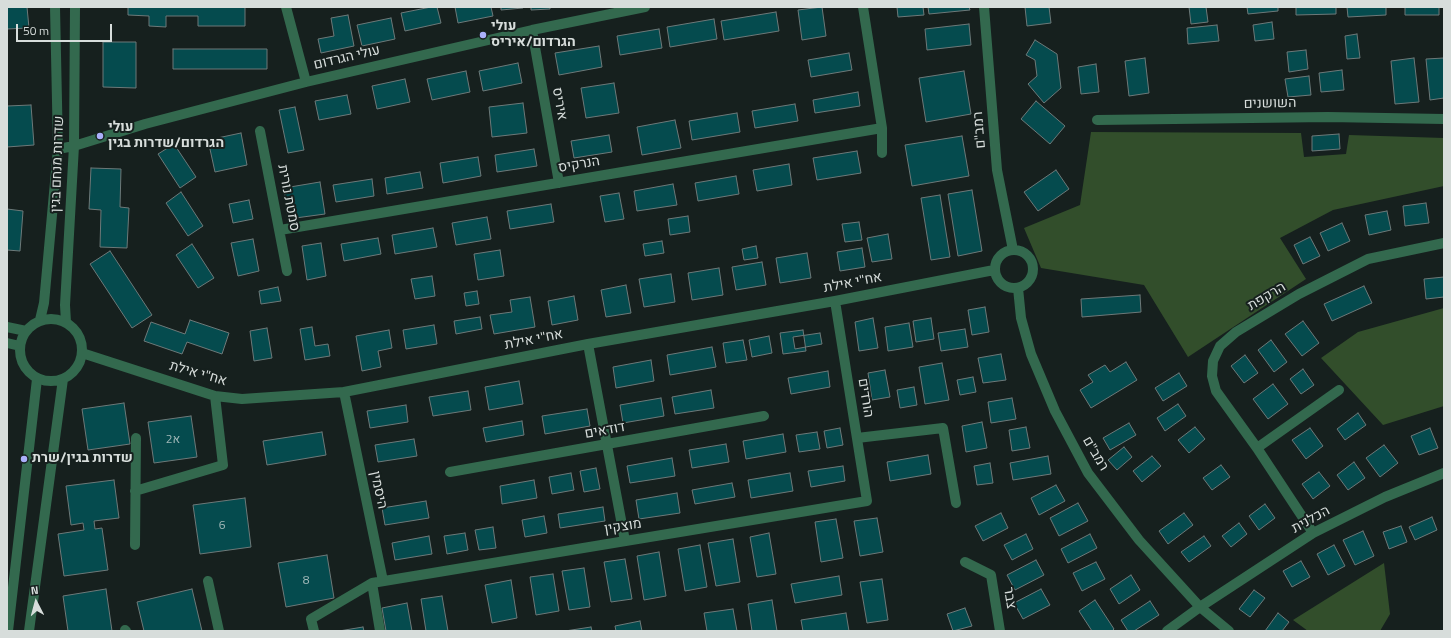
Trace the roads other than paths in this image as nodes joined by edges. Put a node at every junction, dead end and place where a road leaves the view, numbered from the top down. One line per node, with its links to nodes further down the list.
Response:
1 (55, 7): 15 (street, שדרות מנחם בגין)
2 (75, 7): 14 (street, שדרות מנחם בגין)
3 (286, 7): 9 (street)
4 (645, 7): 7 (street, עולי הגרדום)
5 (864, 7): 12 (street)
6 (984, 7): 20 (street, רמב"ם)
7 (620, 9): 8 (street, עולי הגרדום)
8 (532, 30): 9 (street, עולי הגרדום); 17 (street, איריס)
9 (306, 82): 14 (street, עולי הגרדום)
10 (1444, 119): 11 (street, השושנים)
11 (1097, 120)
12 (882, 128): 16 (street); 17 (street, הנרקיס)
13 (260, 131): 18 (street, סמטת נורית)
14 (74, 146): 15 (street, עולי הגרדום); 26 (street, שדרות מנחם בגין)
15 (58, 148): 25 (street, שדרות מנחם בגין)
16 (882, 153)
17 (559, 182): 18 (street, הנרקיס)
18 (280, 230): 22 (street, סמטת נורית)
19 (1444, 243): 42 (street, הרקפת)
20 (1013, 250): 21 (street); 23 (street)
21 (994, 270): 23 (street); 24 (street, אח"י אילת)
22 (288, 271)
23 (1018, 288): 55 (street, רמב"ם)
24 (835, 301): 30 (street, אח"י אילת); 40 (street, הורדים)
25 (40, 320): 26 (street); 28 (street)
26 (66, 322): 32 (street)
27 (7, 327): 28 (street)
28 (26, 331): 31 (street)
29 (7, 343): 31 (street)
30 (588, 344): 36 (street, אח"י אילת); 41 (street)
31 (20, 346): 33 (street)
32 (82, 353): 34 (street); 37 (street, אח"י אילת)
33 (37, 379): 34 (street); 56 (street)
34 (63, 379): 57 (street)
35 (1339, 390): 42 (street)
36 (344, 392): 37 (street, אח"י אילת); 53 (street, היסמין)
37 (216, 396): 45 (street)
38 (764, 416): 41 (street, דודאים)
39 (136, 438): 45 (street)
40 (857, 438): 46 (street, הורדים); 47 (street)
41 (607, 445): 43 (street, דודאים); 49 (street)
42 (1257, 448): 48 (street, הרקפת)
43 (450, 472)
44 (1444, 473): 48 (street, הכלנית)
45 (135, 491): 50 (street)
46 (867, 501): 49 (street, מוצקין)
47 (956, 503)
48 (1313, 533): 55 (street, הכלנית)
49 (625, 541): 53 (street, מוצקין)
50 (135, 545)
51 (965, 562): 61 (street, צבר)
52 (208, 581): 58 (street)
53 (383, 581): 54 (street)
54 (372, 583): 59 (street); 60 (street)
55 (1200, 607): 62 (street, הכלנית); 63 (street, רמב"ם)
56 (8, 631)
57 (29, 631)
58 (219, 631)
59 (314, 631)
60 (380, 631)
61 (1000, 631)
62 (1167, 631)
63 (1229, 631)

